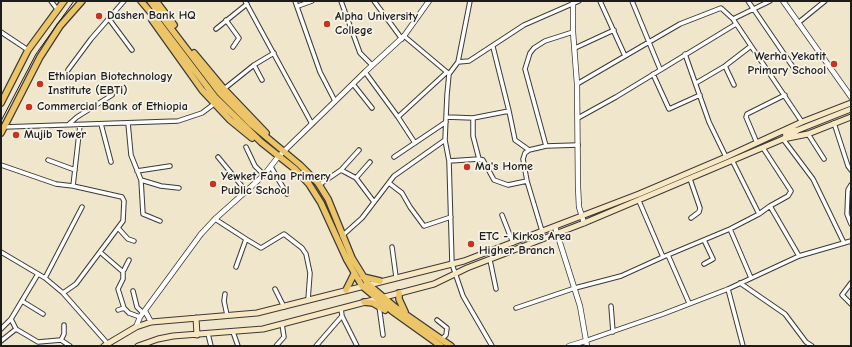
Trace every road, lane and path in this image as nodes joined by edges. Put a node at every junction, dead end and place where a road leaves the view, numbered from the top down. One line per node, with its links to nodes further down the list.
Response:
1 (51, 1): 25 (street)
2 (64, 1): 25 (main road)
3 (82, 1): 87 (main road)
4 (124, 1): 27 (street)
5 (137, 1): 70 (main road)
6 (141, 1): 95 (main road)
7 (150, 1): 92 (main road)
8 (156, 1): 62 (main road)
9 (295, 1): 24 (street)
10 (312, 1): 24 (street)
11 (341, 1): 49 (street)
12 (374, 1): 36 (street)
13 (429, 1): 36 (street)
14 (470, 1): 47 (street)
15 (579, 1): 23 (street)
16 (600, 1): 33 (street)
17 (632, 1): 37 (street)
18 (748, 1): 26 (street)
19 (770, 1): 26 (street)
20 (783, 1): 31 (street)
21 (825, 1): 31 (street)
22 (246, 2): 29 (street); 44 (street)
23 (573, 2): 35 (street); 40 (street)
24 (298, 6): 68 (street)
25 (57, 9): 42 (main road)
26 (753, 9): 28 (street); 51 (street)
27 (108, 19): 43 (street); 53 (street)
28 (733, 19): 30 (street); 37 (street)
29 (226, 20): 32 (street); 38 (street)
30 (736, 24): 39 (street); 45 (street)
31 (798, 24): 66 (street)
32 (216, 29)
33 (614, 30): 41 (street); 46 (street)
34 (1, 32): 42 (street)
35 (573, 32): 41 (street); 99 (street)
36 (403, 37): 49 (street); 55 (street)
37 (649, 43): 46 (street); 52 (street)
38 (233, 46)
39 (751, 46): 50 (street); 65 (street)
40 (493, 47): 47 (street); 73 (street)
41 (574, 48): 60 (street)
42 (28, 50): 67 (main road)
43 (132, 50)
44 (274, 53): 48 (street); 85 (street)
45 (685, 54): 52 (street); 58 (street)
46 (625, 56): 60 (street)
47 (458, 62): 55 (street)
48 (254, 65): 57 (street); 62 (street)
49 (372, 65): 54 (street)
50 (725, 66): 58 (street); 61 (street)
51 (793, 67)
52 (660, 69): 56 (street)
53 (68, 70)
54 (365, 72): 59 (street); 74 (street)
55 (448, 73): 74 (street); 75 (street)
56 (653, 74): 64 (street); 78 (street)
57 (262, 80)
58 (696, 83): 64 (street)
59 (352, 84): 68 (street); 71 (street)
60 (577, 84): 78 (street)
61 (734, 85)
62 (224, 89): 92 (main road)
63 (112, 95): 83 (street)
64 (700, 95): 105 (street)
65 (785, 95): 80 (street); 97 (street)
66 (851, 97)
67 (1, 101)
68 (335, 101): 85 (street)
69 (851, 103): 80 (main road)
70 (214, 104): 81 (street); 95 (main road)
71 (372, 108)
72 (851, 109): 88 (main road)
73 (509, 111): 77 (street); 103 (street)
74 (398, 117): 96 (street)
75 (446, 117): 77 (street); 79 (street)
76 (851, 117): 82 (main road)
77 (473, 118): 109 (street)
78 (578, 118): 98 (street)
79 (446, 122): 94 (street); 96 (street)
80 (802, 122): 90 (main road)
81 (128, 123): 84 (street); 122 (street)
82 (834, 123): 91 (main road); 121 (street)
83 (69, 124): 86 (street); 87 (street)
84 (101, 124): 86 (street); 114 (street)
85 (312, 124): 104 (street)
86 (80, 125): 119 (street)
87 (4, 127): 89 (main road)
88 (798, 130): 90 (main road); 93 (main road)
89 (1, 133)
90 (780, 133): 97 (main road)
91 (808, 134): 93 (main road); 110 (street)
92 (269, 139): 104 (main road)
93 (783, 139): 101 (main road); 159 (street)
94 (445, 140): 112 (street); 128 (street)
95 (261, 142): 107 (main road)
96 (415, 143): 108 (street)
97 (757, 143): 105 (main road)
98 (578, 145): 99 (street); 141 (street)
99 (546, 146): 103 (street)
100 (246, 147): 123 (street)
101 (763, 148): 113 (main road); 137 (street)
102 (359, 150): 120 (street)
103 (529, 150): 127 (street)
104 (283, 152): 107 (street); 129 (main road)
105 (728, 156): 113 (street); 141 (main road)
106 (218, 157): 133 (street)
107 (278, 157): 118 (street); 174 (main road)
108 (394, 157)
109 (479, 159): 112 (street); 127 (street)
110 (824, 159)
111 (48, 160): 119 (street)
112 (450, 161): 142 (street)
113 (733, 161): 125 (main road); 139 (street)
114 (111, 162)
115 (370, 162): 124 (street)
116 (1, 166): 131 (street)
117 (170, 166): 122 (street)
118 (271, 167): 123 (street); 134 (street)
119 (75, 170): 131 (street)
120 (341, 170): 124 (street); 129 (street)
121 (851, 170)
122 (137, 171): 126 (street)
123 (264, 175): 133 (street)
124 (356, 178): 136 (street)
125 (690, 179): 135 (main road); 143 (street)
126 (141, 180): 132 (street); 145 (street)
127 (527, 181): 151 (street)
128 (389, 183): 136 (street); 142 (street)
129 (319, 185): 153 (main road)
130 (851, 185): 147 (street)
131 (73, 186): 149 (street)
132 (179, 188)
133 (246, 191): 144 (street)
134 (287, 194)
135 (639, 201): 146 (main road); 165 (street)
136 (374, 202): 153 (street)
137 (770, 206): 139 (street); 164 (street)
138 (82, 207): 177 (street)
139 (759, 214): 150 (street)
140 (502, 215): 158 (street)
141 (582, 216): 146 (street); 148 (main road)
142 (451, 217): 168 (street)
143 (691, 218)
144 (215, 219): 154 (street); 207 (street)
145 (160, 221)
146 (584, 223): 152 (main road)
147 (851, 224)
148 (555, 227): 151 (main road); 152 (street)
149 (119, 228): 156 (street); 162 (street)
150 (730, 228): 155 (street); 178 (street)
151 (542, 232): 158 (main road)
152 (557, 234): 167 (main road); 183 (street)
153 (342, 236): 175 (main road)
154 (246, 240): 170 (street); 194 (street)
155 (704, 240): 163 (street); 169 (street)
156 (134, 241)
157 (851, 241): 159 (street)
158 (513, 243): 168 (main road)
159 (844, 243): 164 (street)
160 (392, 246): 176 (street)
161 (1, 252): 173 (street)
162 (100, 252): 171 (street); 189 (street)
163 (668, 255): 165 (street); 197 (street)
164 (799, 256): 178 (street)
165 (663, 257): 183 (street)
166 (129, 260): 171 (street)
167 (490, 260): 172 (main road); 185 (street)
168 (452, 264): 172 (street); 176 (main road)
169 (704, 264)
170 (236, 267)
171 (123, 271): 202 (street)
172 (456, 272): 190 (main road); 242 (street)
173 (38, 274): 177 (street); 195 (street)
174 (354, 274): 182 (main road); 187 (main road)
175 (361, 276): 179 (main road); 182 (main road)
176 (396, 277): 179 (main road)
177 (45, 278): 189 (street)
178 (751, 278): 180 (street)
179 (380, 281): 182 (main road)
180 (740, 283): 186 (street); 229 (street)
181 (851, 283): 198 (street)
182 (365, 285): 187 (main road); 192 (main road); 193 (main road)
183 (575, 288): 204 (street); 230 (street)
184 (275, 289): 199 (street)
185 (496, 289)
186 (728, 289): 197 (street); 244 (street)
187 (346, 290): 194 (main road)
188 (133, 291): 207 (street)
189 (63, 293): 231 (street)
190 (399, 293): 192 (main road); 210 (main road)
191 (225, 294): 208 (street)
192 (383, 297): 193 (main road); 210 (main road)
193 (376, 298): 196 (main road); 210 (main road)
194 (308, 300): 199 (main road)
195 (22, 301): 206 (street); 212 (street)
196 (364, 302): 200 (main road); 203 (main road)
197 (689, 303): 221 (street)
198 (851, 304)
199 (284, 306): 208 (main road)
200 (379, 306): 210 (main road); 224 (street)
201 (611, 306): 221 (street)
202 (124, 308): 205 (street); 207 (street)
203 (341, 308): 209 (street); 215 (main road)
204 (516, 308)
205 (118, 310)
206 (43, 314)
207 (143, 314): 214 (street); 217 (street)
208 (227, 315): 211 (main road)
209 (342, 316): 238 (street); 239 (street)
210 (404, 316): 225 (main road); 240 (main road)
211 (196, 318): 214 (main road); 223 (main road)
212 (10, 319): 218 (street); 219 (street)
213 (437, 320): 225 (street)
214 (151, 322): 217 (main road)
215 (282, 324): 220 (main road); 237 (street)
216 (64, 325): 226 (street)
217 (136, 327): 231 (main road)
218 (1, 329)
219 (16, 329): 227 (street); 228 (street)
220 (233, 332): 222 (main road); 236 (street)
221 (613, 332): 230 (street)
222 (208, 334): 223 (main road); 235 (street)
223 (197, 335): 234 (main road)
224 (383, 335)
225 (442, 339): 241 (main road)
226 (61, 340): 228 (street); 233 (street)
227 (1, 341)
228 (38, 342): 232 (street)
229 (806, 342): 245 (street); 246 (street)
230 (586, 343): 243 (street)
231 (106, 345)
232 (42, 346)
233 (70, 346)
234 (138, 346)
235 (211, 346)
236 (238, 346)
237 (276, 346)
238 (316, 346)
239 (357, 346)
240 (441, 346)
241 (452, 346)
242 (492, 346)
243 (568, 346)
244 (743, 346)
245 (803, 346)
246 (812, 346)

